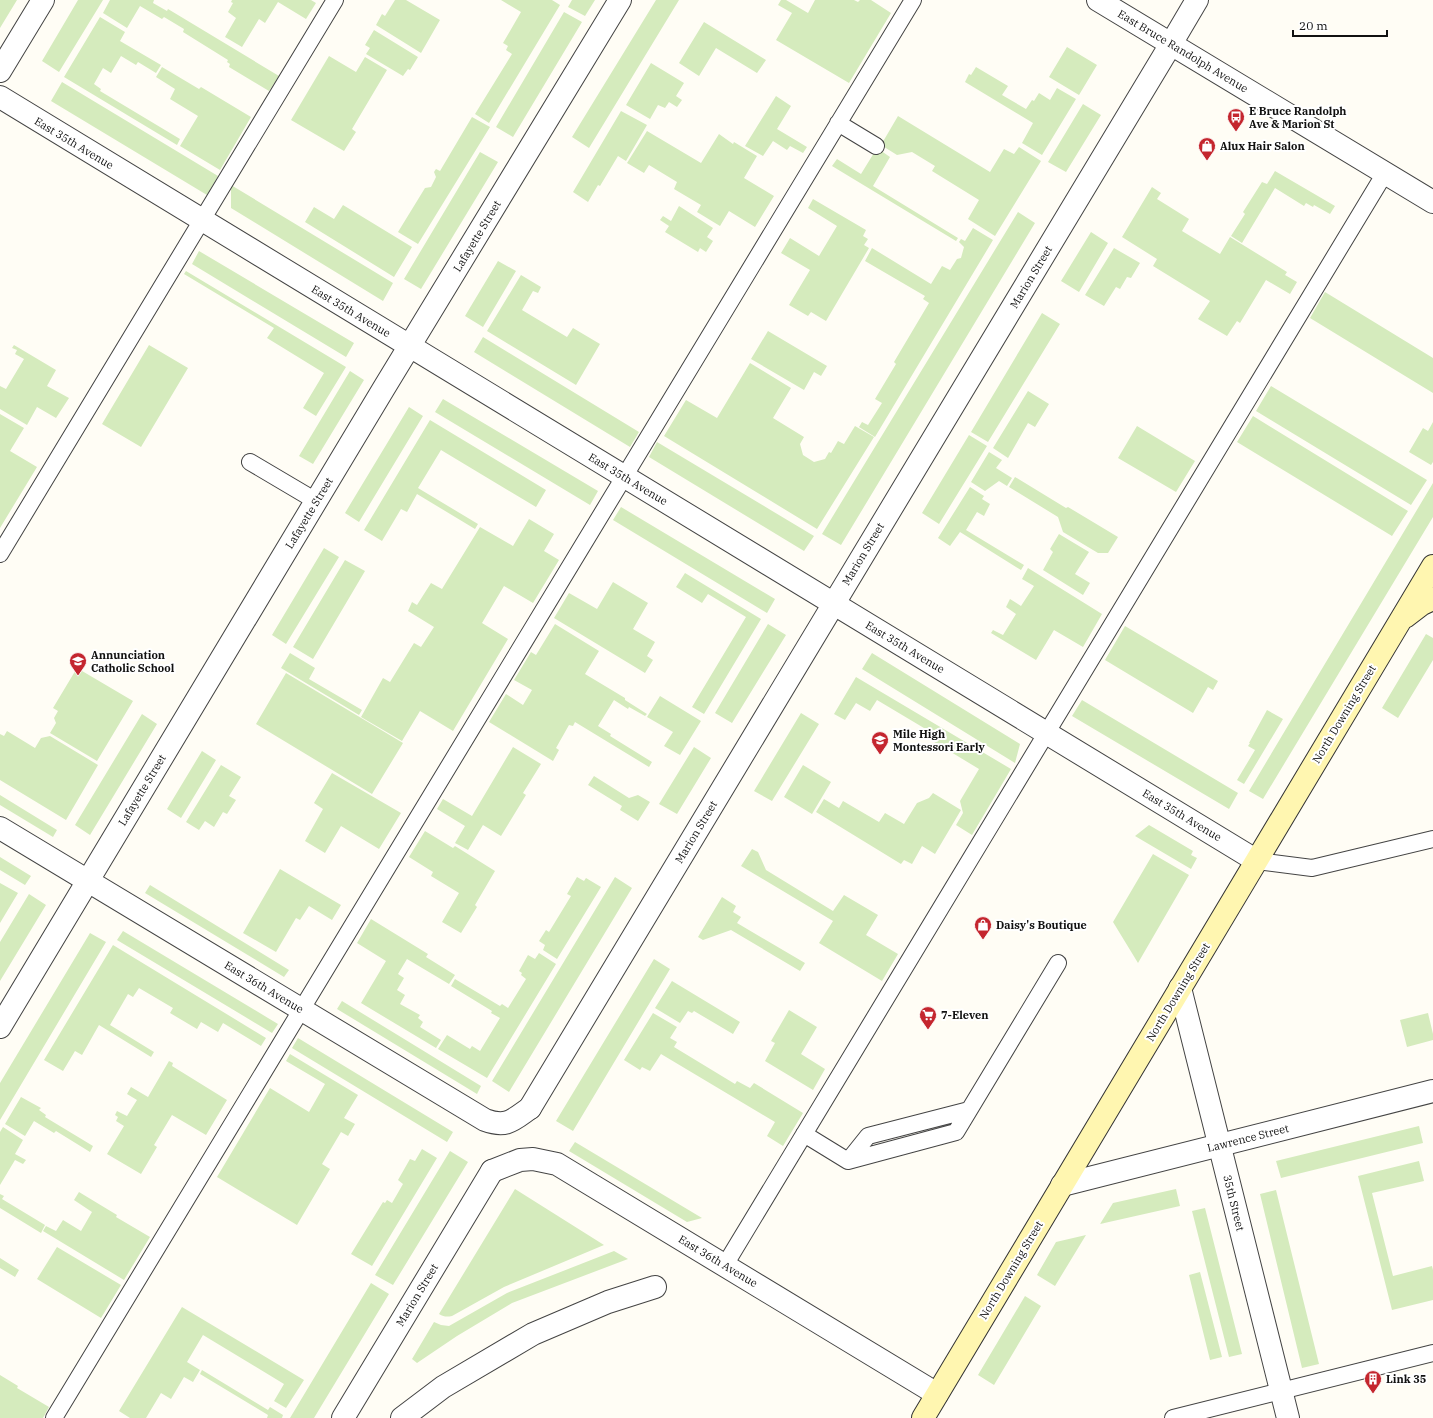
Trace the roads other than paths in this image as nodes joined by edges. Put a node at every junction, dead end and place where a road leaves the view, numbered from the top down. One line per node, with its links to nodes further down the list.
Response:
1 (43, 0): 8 (street)
2 (335, 0): 14 (lane)
3 (620, 0): 15 (street, Lafayette Street)
4 (913, 0): 10 (lane)
5 (1098, 0): 7 (street, East Bruce Randolph Avenue)
6 (1197, 0): 7 (street, Marion Street)
7 (1171, 44): 12 (street, East Bruce Randolph Avenue); 22 (street, Marion Street)
8 (0, 71)
9 (0, 97): 14 (street, East 35th Avenue)
10 (838, 124): 11 (lane); 17 (lane)
11 (876, 146)
12 (1385, 173): 13 (street, East Bruce Randolph Avenue); 24 (lane)
13 (1433, 202)
14 (202, 220): 15 (street, East 35th Avenue); 19 (lane)
15 (410, 346): 17 (street, East 35th Avenue); 18 (street, Lafayette Street)
16 (250, 462): 18 (lane)
17 (624, 477): 22 (street, East 35th Avenue); 31 (lane)
18 (316, 501): 28 (street, Lafayette Street)
19 (0, 554)
20 (1433, 566): 23 (main road, North Downing Street)
21 (1433, 599): 23 (main road)
22 (834, 604): 24 (street, East 35th Avenue); 34 (street, Marion Street)
23 (1401, 620): 27 (main road, North Downing Street)
24 (1047, 733): 27 (street, East 35th Avenue); 35 (lane)
25 (0, 828): 28 (street, East 36th Avenue)
26 (1433, 838): 27 (lane)
27 (1257, 861): 30 (main road, North Downing Street)
28 (88, 881): 31 (street, East 36th Avenue); 32 (street, Lafayette Street)
29 (1058, 963): 35 (lane)
30 (1180, 988): 36 (street, 35th Street); 38 (main road, North Downing Street)
31 (301, 1010): 34 (street, East 36th Avenue); 44 (lane)
32 (0, 1027)
33 (1433, 1092): 36 (street, Lawrence Street)
34 (530, 1108)
35 (804, 1134): 39 (lane)
36 (1220, 1145): 38 (street, Lawrence Street); 42 (street, 35th Street)
37 (492, 1172): 39 (street, East 36th Avenue); 45 (street, Marion Street)
38 (1062, 1185): 43 (main road, North Downing Street)
39 (725, 1266): 43 (street, East 36th Avenue)
40 (654, 1288): 46 (street)
41 (1433, 1353): 42 (lane)
42 (1281, 1391): 48 (lane); 49 (street, 35th Street)
43 (937, 1394): 47 (main road, North Downing Street)
44 (54, 1418)
45 (343, 1418)
46 (402, 1418)
47 (923, 1418)
48 (1173, 1418)
49 (1288, 1418)

